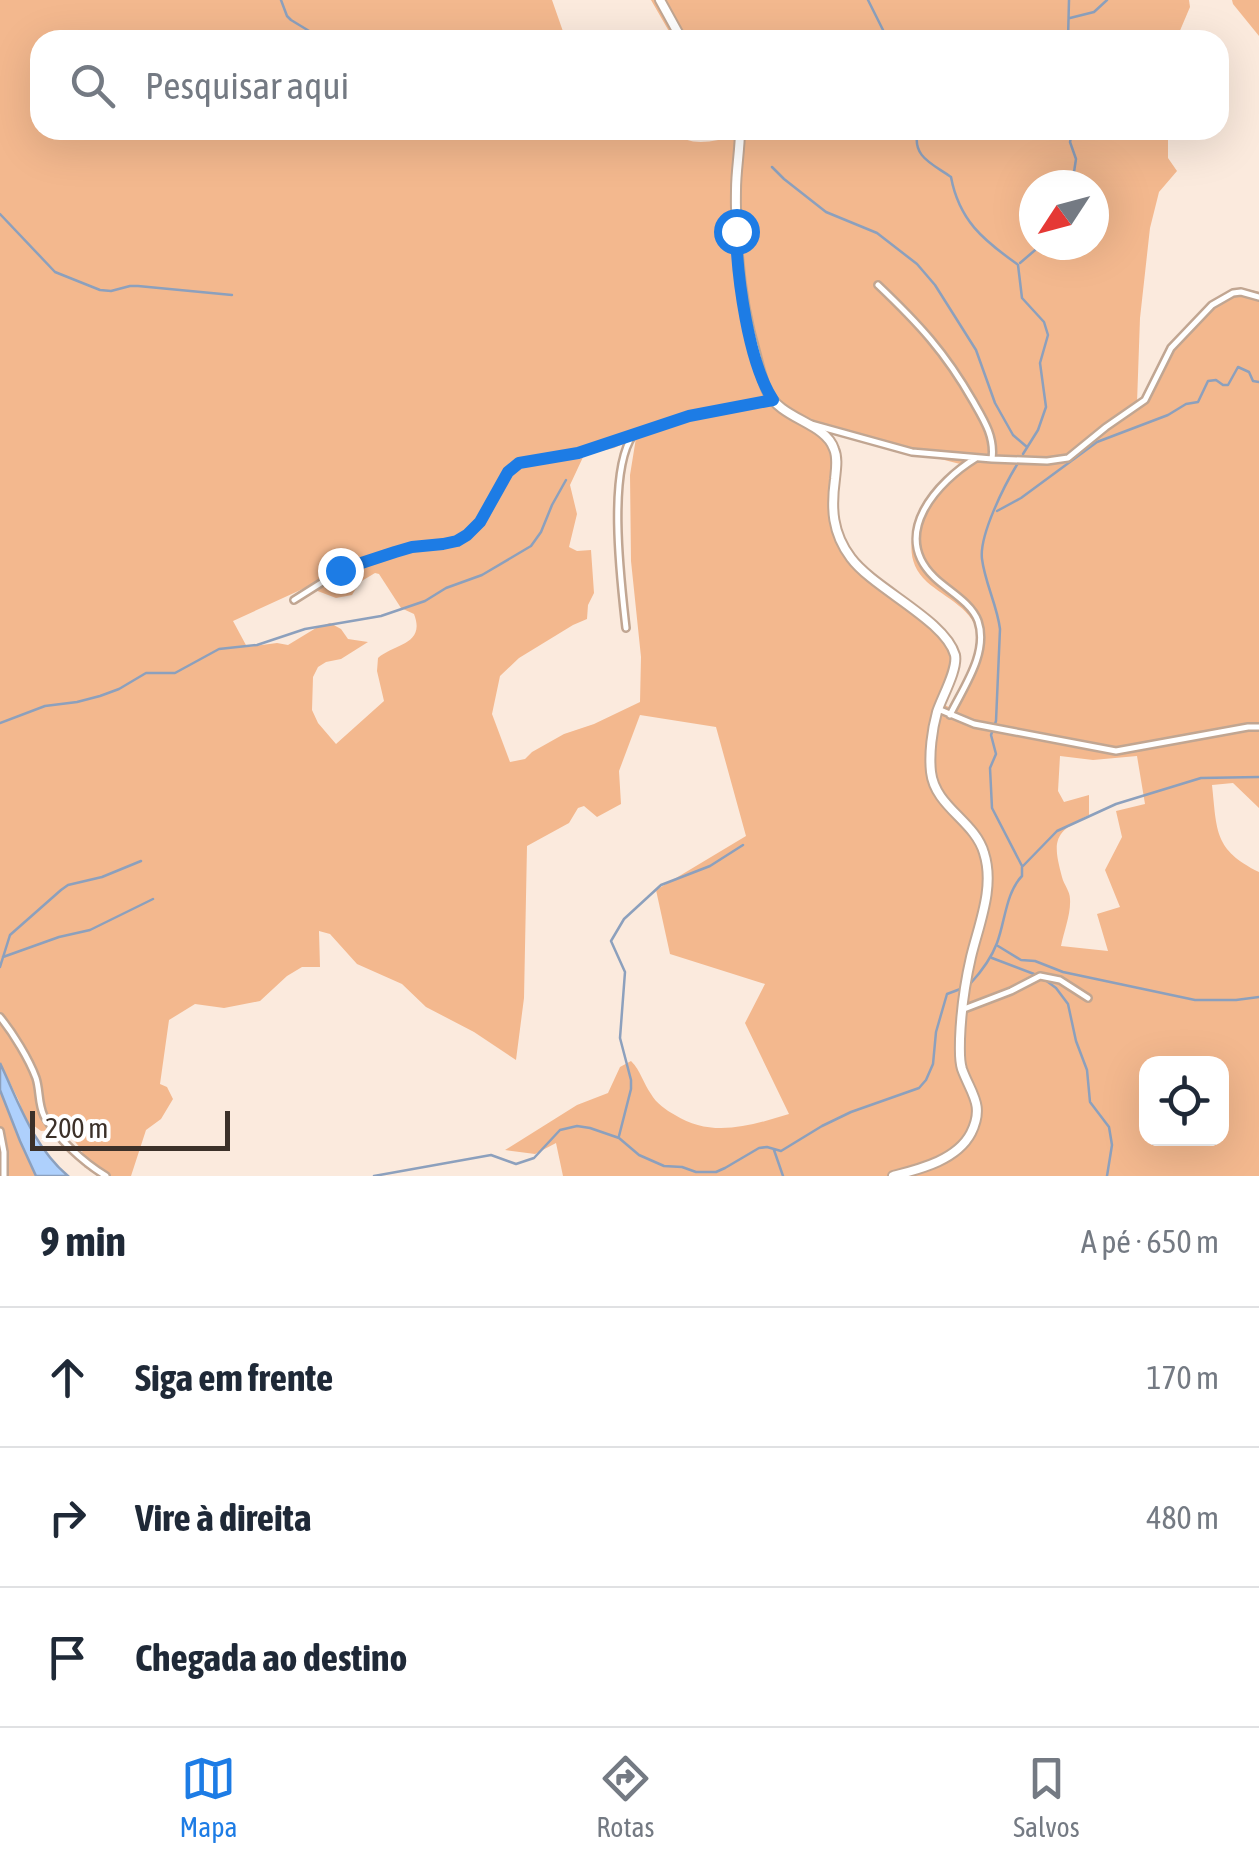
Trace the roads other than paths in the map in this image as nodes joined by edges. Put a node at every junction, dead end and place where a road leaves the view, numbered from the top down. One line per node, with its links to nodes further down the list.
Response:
1 (660, 0): 2 (main road)
2 (676, 30)
3 (740, 140): 6 (main road)
4 (878, 285): 10 (street)
5 (1259, 297): 10 (street)
6 (773, 400): 7 (main road); 8 (street)
7 (803, 422): 9 (street); 13 (main road)
8 (634, 433): 11 (street); 12 (street)
9 (977, 458): 10 (street); 14 (street)
10 (992, 459)
11 (294, 600)
12 (626, 628)
13 (938, 709): 14 (street); 17 (main road)
14 (950, 716): 15 (street)
15 (1259, 727)
16 (1088, 998): 17 (street)
17 (964, 1009): 22 (main road)
18 (0, 1017): 21 (street)
19 (0, 1132): 20 (street)
20 (4, 1176)
21 (106, 1176)
22 (894, 1176)

